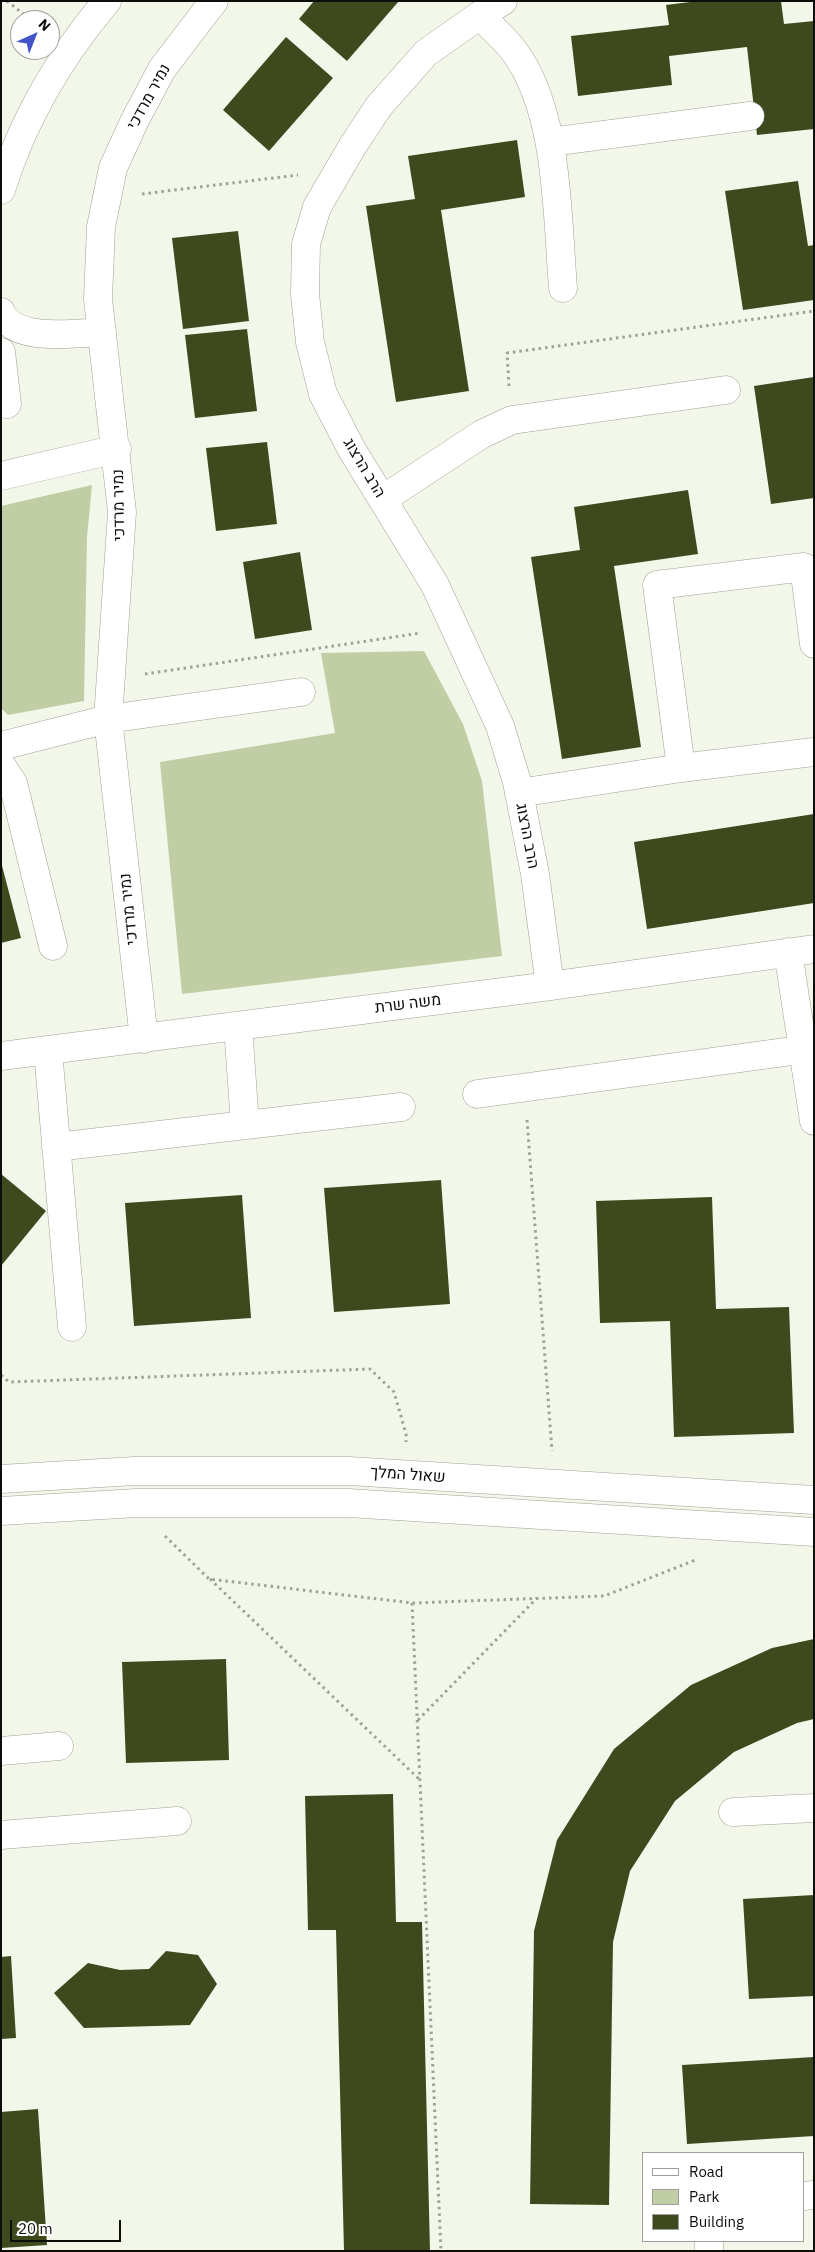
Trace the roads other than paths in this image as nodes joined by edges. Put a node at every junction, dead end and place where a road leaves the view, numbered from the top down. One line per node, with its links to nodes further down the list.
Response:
1 (107, 1): 6 (street)
2 (214, 1): 9 (street, נמיר מרדכי)
3 (491, 8): 5 (street); 15 (street, הרב הרצוג)
4 (750, 116): 5 (street)
5 (550, 142): 7 (street)
6 (1, 190)
7 (564, 288)
8 (1, 312): 9 (street)
9 (102, 332): 13 (street, נמיר מרדכי)
10 (1, 352): 12 (street)
11 (726, 390): 15 (street)
12 (7, 404)
13 (117, 449): 14 (street); 18 (street, נמיר מרדכי)
14 (1, 476)
15 (383, 499): 23 (street, הרב הרצוג)
16 (814, 644): 22 (street)
17 (301, 692): 18 (street)
18 (108, 719): 19 (street); 28 (street, נמיר מרדכי)
19 (1, 746)
20 (814, 752): 22 (street)
21 (1, 765): 24 (street)
22 (681, 768): 23 (street)
23 (519, 793): 26 (street, הרב הרצוג)
24 (52, 946)
25 (801, 951): 26 (street, משה שרת); 29 (street)
26 (550, 986): 27 (street, משה שרת)
27 (238, 1026): 28 (street, משה שרת); 35 (street)
28 (144, 1039): 30 (street, משה שרת)
29 (808, 1049): 32 (street); 34 (street)
30 (48, 1051): 31 (street, משה שרת); 36 (street)
31 (1, 1056)
32 (477, 1094)
33 (401, 1107): 35 (street)
34 (814, 1121)
35 (245, 1125): 36 (street)
36 (56, 1147): 37 (street)
37 (72, 1327)
38 (1, 1479): 39 (street, שאול המלך)
39 (814, 1500)
40 (1, 1511): 41 (street, שאול המלך)
41 (814, 1532)
42 (59, 1746): 43 (street)
43 (1, 1751)
44 (814, 1808): 45 (street)
45 (733, 1812)
46 (177, 1821): 47 (street)
47 (1, 1835)

